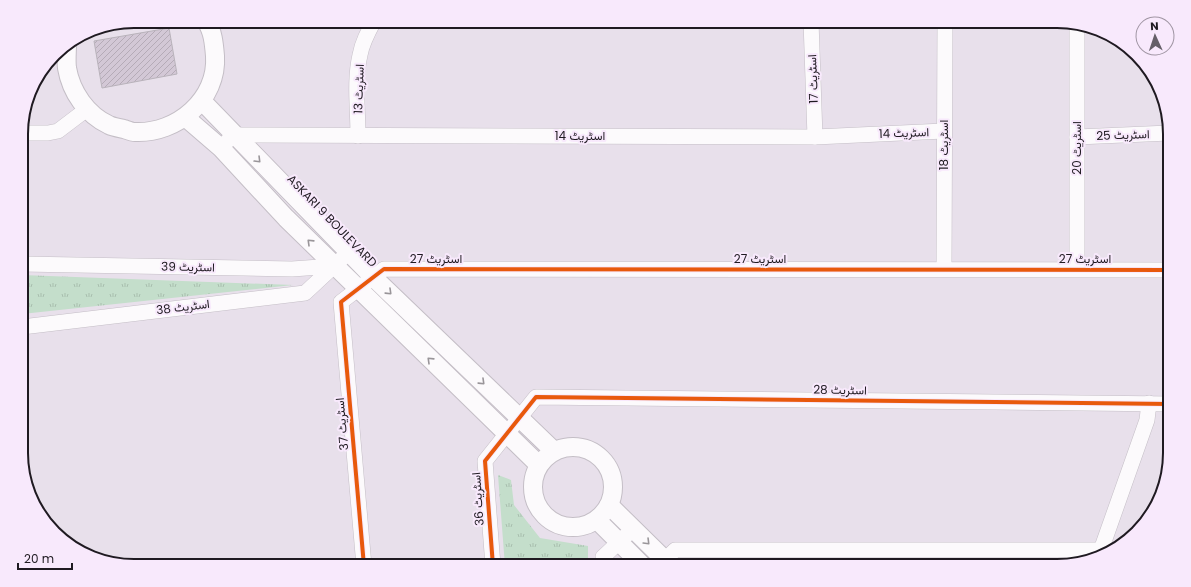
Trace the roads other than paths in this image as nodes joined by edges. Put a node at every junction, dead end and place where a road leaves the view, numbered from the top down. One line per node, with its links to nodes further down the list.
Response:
1 (209, 28): 7 (street)
2 (370, 28): 14 (street, اسٹریٹ 13)
3 (811, 28): 15 (street, اسٹریٹ 17)
4 (945, 28): 10 (street, اسٹریٹ 18)
5 (1077, 30): 16 (street, اسٹریٹ 20)
6 (67, 52): 8 (street)
7 (202, 101): 9 (street); 13 (street, ASKARI 9 BOULEVARD)
8 (87, 109): 9 (street); 11 (street)
9 (185, 117): 17 (street)
10 (944, 131): 15 (street, اسٹریٹ 14); 21 (street, اسٹریٹ 18)
11 (28, 133)
12 (1163, 133): 16 (street, اسٹریٹ 25)
13 (234, 135): 14 (street, اسٹریٹ 14); 17 (street); 18 (street, ASKARI 9 BOULEVARD, one-way to 18)
14 (358, 136): 15 (street, اسٹریٹ 14)
15 (815, 137)
16 (1077, 137): 22 (street, اسٹریٹ 20)
17 (220, 148): 20 (street, one-way to 17)
18 (349, 252): 20 (street); 24 (street, ASKARI 9 BOULEVARD)
19 (28, 264): 20 (street, اسٹریٹ 39)
20 (334, 266): 25 (street); 26 (street, اسٹریٹ 38)
21 (944, 269): 22 (street, اسٹریٹ 27); 24 (street, اسٹریٹ 27)
22 (1077, 269): 23 (street, اسٹریٹ 27)
23 (1163, 270)
24 (373, 277): 25 (street, اسٹریٹ 27); 29 (street, ASKARI 9 BOULEVARD, one-way to 29)
25 (358, 289): 30 (street, one-way to 25); 39 (street, اسٹریٹ 37)
26 (28, 326)
27 (1149, 403): 28 (street, اسٹریٹ 28); 29 (street, اسٹریٹ 28); 37 (street)
28 (1163, 404)
29 (520, 418): 30 (street, اسٹریٹ 36); 31 (street, ASKARI 9 BOULEVARD)
30 (506, 434): 32 (street); 40 (street, اسٹریٹ 36)
31 (554, 451): 32 (street); 33 (street)
32 (539, 465): 34 (street)
33 (609, 505): 34 (street); 35 (street)
34 (597, 520): 36 (street)
35 (633, 528): 36 (street); 43 (street, one-way to 43)
36 (619, 542): 41 (street); 42 (street)
37 (1102, 549)
38 (1094, 552): 44 (street)
39 (363, 559)
40 (492, 559)
41 (604, 559)
42 (636, 559)
43 (664, 559)
44 (670, 559)

